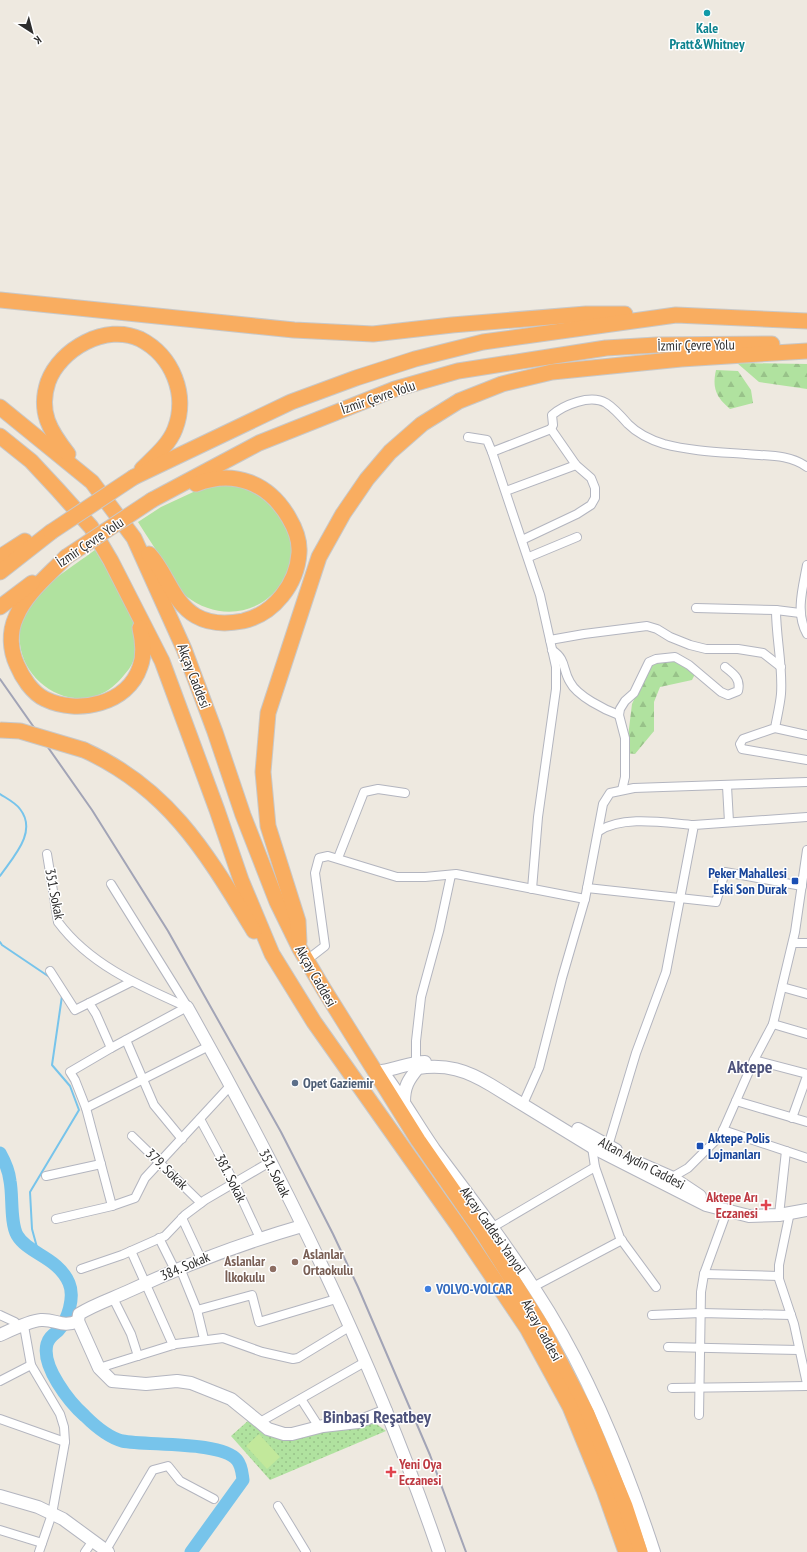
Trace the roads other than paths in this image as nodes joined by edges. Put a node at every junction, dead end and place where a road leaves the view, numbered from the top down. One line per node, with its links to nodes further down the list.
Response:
1 (0, 300): 2 (highway)
2 (676, 315): 3 (highway, İzmir Çevre Yolu); 15 (highway, İzmir Çevre Yolu)
3 (807, 321)
4 (807, 346): 18 (highway, İzmir Çevre Yolu)
5 (807, 352): 65 (highway)
6 (0, 407): 16 (highway, Akçay Caddesi)
7 (551, 429): 11 (street); 13 (street); 14 (street)
8 (0, 436): 12 (highway, Akçay Caddesi)
9 (468, 437): 11 (street)
10 (0, 448): 12 (highway)
11 (492, 452): 17 (street)
12 (31, 461): 26 (highway, Akçay Caddesi)
13 (576, 465): 17 (street); 22 (street)
14 (807, 467)
15 (134, 477): 16 (highway); 19 (highway, İzmir Çevre Yolu, bridge)
16 (92, 482): 21 (highway, Akçay Caddesi)
17 (506, 491): 22 (street)
18 (152, 500): 21 (highway); 24 (highway, İzmir Çevre Yolu, bridge)
19 (51, 532): 23 (highway); 28 (highway, İzmir Çevre Yolu)
20 (576, 537): 25 (street)
21 (134, 538): 65 (highway, Akçay Caddesi)
22 (522, 540): 25 (street)
23 (0, 557)
24 (66, 557): 26 (highway); 29 (highway, İzmir Çevre Yolu)
25 (529, 557): 34 (street)
26 (112, 561): 64 (highway, Akçay Caddesi)
27 (807, 565): 32 (street)
28 (0, 572)
29 (0, 608)
30 (696, 608): 31 (street)
31 (776, 610): 32 (street); 37 (street)
32 (800, 613): 33 (street)
33 (807, 634)
34 (550, 640): 35 (street); 37 (street)
35 (552, 650): 38 (street); 58 (street)
36 (725, 667): 38 (street)
37 (781, 667): 39 (street)
38 (619, 715): 45 (street)
39 (775, 728): 41 (street); 42 (street)
40 (0, 730): 64 (highway, bridge)
41 (807, 735)
42 (807, 760)
43 (807, 782): 44 (street)
44 (727, 786): 45 (street); 48 (street)
45 (622, 790): 50 (street)
46 (405, 793): 53 (street)
47 (807, 817): 48 (street)
48 (729, 822): 49 (street)
49 (694, 824): 50 (street); 59 (street)
50 (599, 830): 57 (street)
51 (807, 850): 56 (street)
52 (47, 854): 67 (street, 351. Sokak)
53 (338, 858): 54 (street); 65 (street)
54 (452, 875): 58 (street); 79 (street)
55 (111, 884): 71 (street)
56 (802, 886): 59 (street); 60 (street)
57 (588, 888): 59 (street); 61 (street)
58 (532, 889): 61 (street)
59 (680, 897): 94 (street)
60 (804, 897): 62 (street)
61 (585, 899): 84 (street)
62 (793, 943): 63 (street); 68 (street)
63 (807, 943)
64 (272, 954): 171 (highway, Akçay Caddesi)
65 (303, 954): 73 (highway, Akçay Caddesi)
66 (50, 971): 70 (street)
67 (131, 982): 70 (street); 71 (street, 351. Sokak)
68 (782, 988): 69 (street); 72 (street)
69 (807, 994)
70 (89, 1003): 77 (street)
71 (187, 1007): 75 (street); 76 (main road, 351. Sokak)
72 (773, 1024): 74 (street); 78 (street)
73 (349, 1032): 80 (main road); 172 (highway, Akçay Caddesi)
74 (807, 1034)
75 (126, 1040): 77 (street); 82 (street)
76 (209, 1046): 82 (street); 83 (main road, 351. Sokak)
77 (111, 1048): 87 (street)
78 (754, 1060): 81 (street); 85 (street)
79 (416, 1062): 80 (main road, Altan Aydın Caddesi); 84 (main road, Altan Aydın Caddesi)
80 (382, 1071): 86 (main road, Akçay Caddesi Yanyol)
81 (807, 1075): 88 (street)
82 (142, 1080): 87 (street); 93 (street)
83 (231, 1085): 89 (street); 98 (main road, 351. Sokak)
84 (524, 1100): 86 (main road, Altan Aydın Caddesi); 94 (main road, Altan Aydın Caddesi); 95 (main road, Altan Aydın Caddesi)
85 (736, 1101): 88 (street); 91 (street)
86 (404, 1102): 115 (main road, Akçay Caddesi Yanyol)
87 (86, 1108): 100 (street)
88 (792, 1118): 90 (street)
89 (200, 1119): 93 (street); 105 (street, 381. Sokak)
90 (807, 1122)
91 (723, 1130): 96 (street); 102 (street)
92 (132, 1136): 99 (street, 379. Sokak)
93 (182, 1139): 99 (street)
94 (608, 1146): 104 (main road, Altan Aydın Caddesi)
95 (592, 1147): 101 (street); 104 (main road, Altan Aydın Caddesi)
96 (786, 1151): 97 (street); 111 (street)
97 (807, 1158)
98 (270, 1162): 105 (street); 114 (main road, 351. Sokak)
99 (160, 1163): 107 (street, 379. Sokak); 108 (street)
100 (101, 1164): 103 (street); 108 (street)
101 (595, 1167): 115 (street); 118 (street)
102 (688, 1168): 104 (street); 106 (street)
103 (46, 1176)
104 (667, 1181): 106 (main road, Altan Aydın Caddesi)
105 (234, 1182): 107 (street); 117 (street, 381. Sokak)
106 (681, 1188): 109 (main road, Altan Aydın Caddesi)
107 (201, 1203): 112 (street)
108 (112, 1206): 113 (street)
109 (721, 1210): 111 (main road); 123 (street)
110 (807, 1210): 111 (main road)
111 (785, 1213): 124 (street)
112 (182, 1218): 116 (street); 120 (street)
113 (56, 1219)
114 (302, 1226): 117 (main road, 384. Sokak); 129 (main road, 351. Sokak)
115 (493, 1227): 126 (main road, Akçay Caddesi Yanyol)
116 (159, 1238): 119 (street); 122 (street)
117 (260, 1238): 120 (main road, 384. Sokak)
118 (622, 1240): 126 (street); 127 (street)
119 (131, 1251): 121 (street); 125 (street)
120 (201, 1259): 122 (main road, 384. Sokak)
121 (81, 1269)
122 (177, 1269): 125 (main road, 384. Sokak); 130 (street)
123 (704, 1274): 124 (street); 131 (street)
124 (779, 1276): 134 (street)
125 (146, 1283): 128 (main road, 384. Sokak); 140 (street)
126 (534, 1287): 173 (main road, Akçay Caddesi Yanyol)
127 (656, 1287)
128 (113, 1298): 135 (main road, 384. Sokak); 144 (street)
129 (336, 1299): 130 (street); 137 (main road, 351. Sokak)
130 (197, 1310): 139 (street)
131 (701, 1313): 133 (street); 134 (street); 142 (street)
132 (0, 1315): 136 (street)
133 (652, 1315)
134 (791, 1315): 143 (street)
135 (73, 1323): 136 (main road); 147 (main road)
136 (21, 1326): 138 (main road); 146 (street)
137 (349, 1328): 139 (street); 145 (main road, 351. Sokak)
138 (0, 1336)
139 (204, 1339): 140 (street)
140 (172, 1345): 144 (street)
141 (668, 1347): 142 (street)
142 (700, 1348): 143 (street); 151 (street)
143 (799, 1350): 149 (street)
144 (138, 1356): 147 (street)
145 (366, 1362): 152 (street); 153 (main road, 351. Sokak)
146 (31, 1365): 148 (street); 158 (street)
147 (99, 1368): 156 (main road)
148 (0, 1381)
149 (807, 1385): 151 (street)
150 (672, 1388): 151 (street)
151 (700, 1388): 154 (street)
152 (301, 1399): 156 (street); 157 (street)
153 (386, 1411): 157 (main road); 170 (main road, 351. Sokak)
154 (699, 1415)
155 (0, 1419): 158 (street)
156 (260, 1422): 157 (main road)
157 (319, 1427)
158 (65, 1442): 162 (street)
159 (0, 1496): 162 (main road)
160 (214, 1499): 166 (street)
161 (278, 1506): 169 (street)
162 (52, 1514): 164 (main road); 165 (street)
163 (0, 1530): 165 (street)
164 (92, 1542): 166 (main road); 168 (street)
165 (42, 1544): 167 (street)
166 (107, 1551)
167 (39, 1552)
168 (85, 1552)
169 (306, 1552)
170 (439, 1552)
171 (626, 1552)
172 (640, 1552)
173 (654, 1552)

